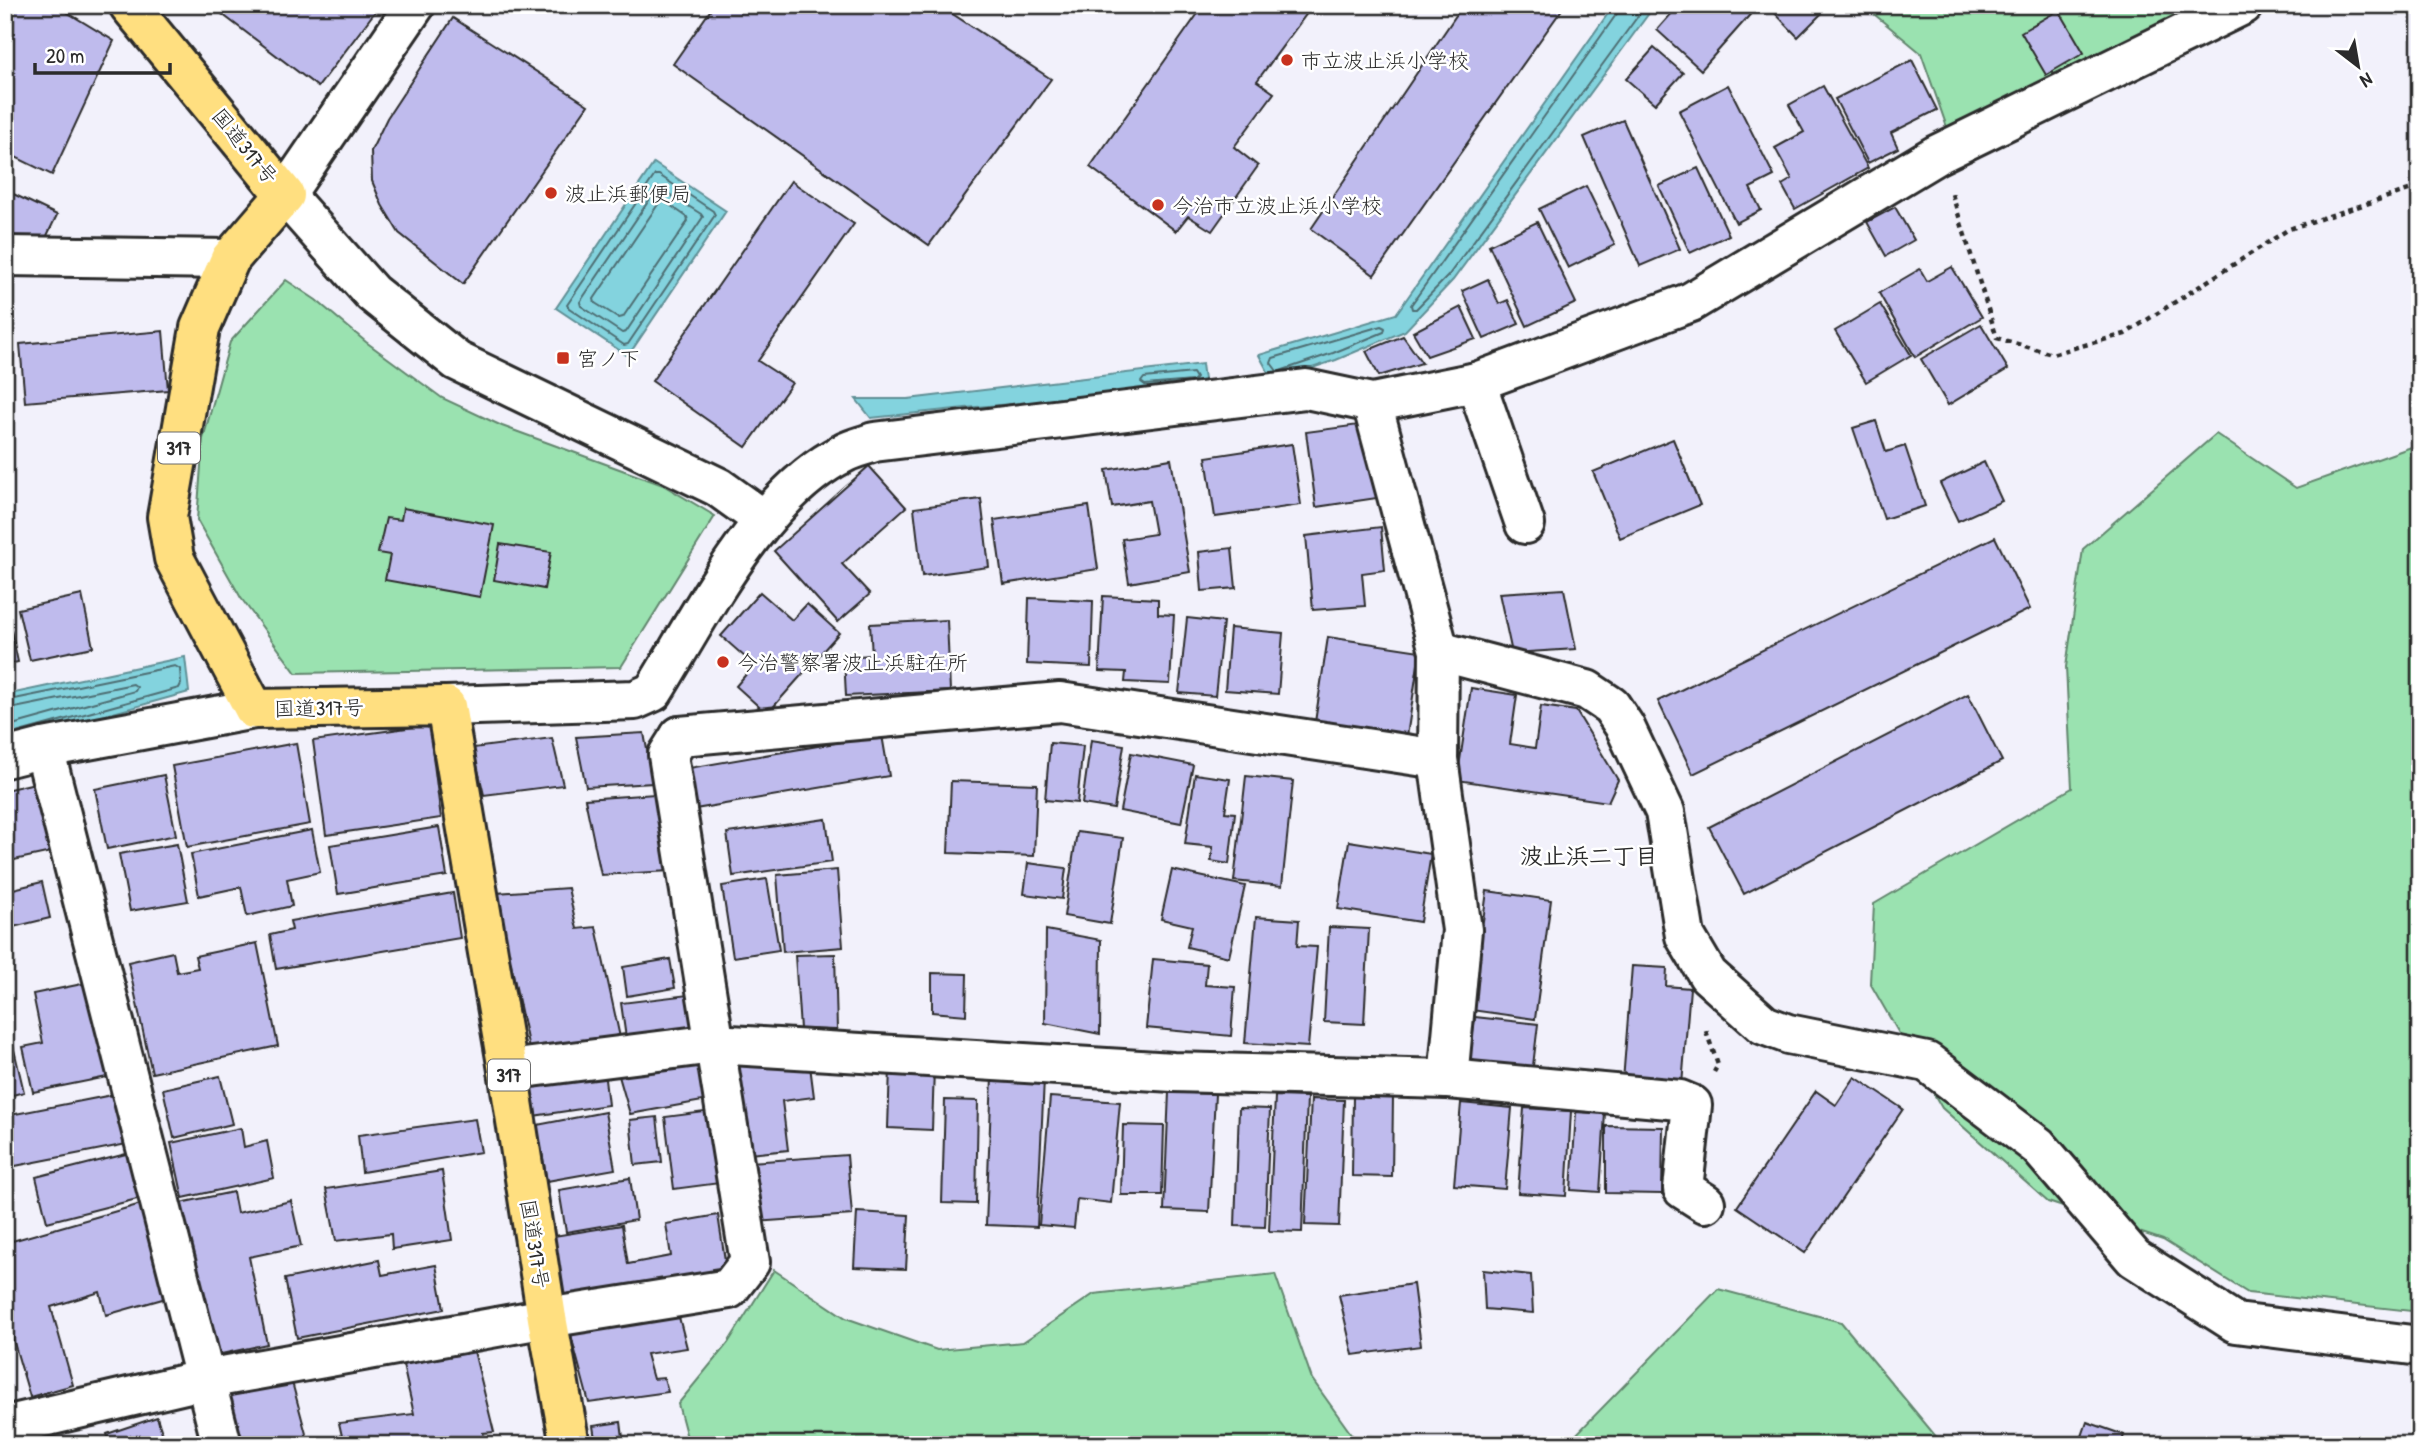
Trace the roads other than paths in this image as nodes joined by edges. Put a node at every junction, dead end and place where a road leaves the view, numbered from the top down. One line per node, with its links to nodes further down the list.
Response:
1 (415, 5): 4 (street)
2 (2243, 5): 7 (street)
3 (132, 7): 4 (highway, 国道317号)
4 (285, 195): 6 (highway, 国道317号 / 317); 9 (street)
5 (5, 256): 6 (street)
6 (230, 259): 14 (highway, 国道317号 / 317)
7 (1476, 382): 8 (street); 10 (street)
8 (1372, 403): 9 (street); 11 (street)
9 (764, 520): 12 (street)
10 (1525, 524)
11 (1439, 651): 18 (street); 24 (street)
12 (653, 692): 13 (street); 15 (street)
13 (446, 706): 14 (highway, 国道317号); 20 (highway, 国道317号 / 317)
14 (254, 709): 16 (street)
15 (680, 736): 18 (street); 19 (street)
16 (44, 748): 17 (street); 25 (street)
17 (5, 758)
18 (1438, 759): 21 (street)
19 (714, 1044): 20 (street); 21 (street); 23 (street)
20 (509, 1070): 23 (highway, 国道317号 / 317)
21 (1448, 1079): 22 (street)
22 (1705, 1203)
23 (547, 1318): 25 (street); 28 (highway, 国道317号 / 317)
24 (2420, 1346)
25 (206, 1379): 26 (street); 27 (street)
26 (5, 1426)
27 (222, 1445)
28 (570, 1445)

